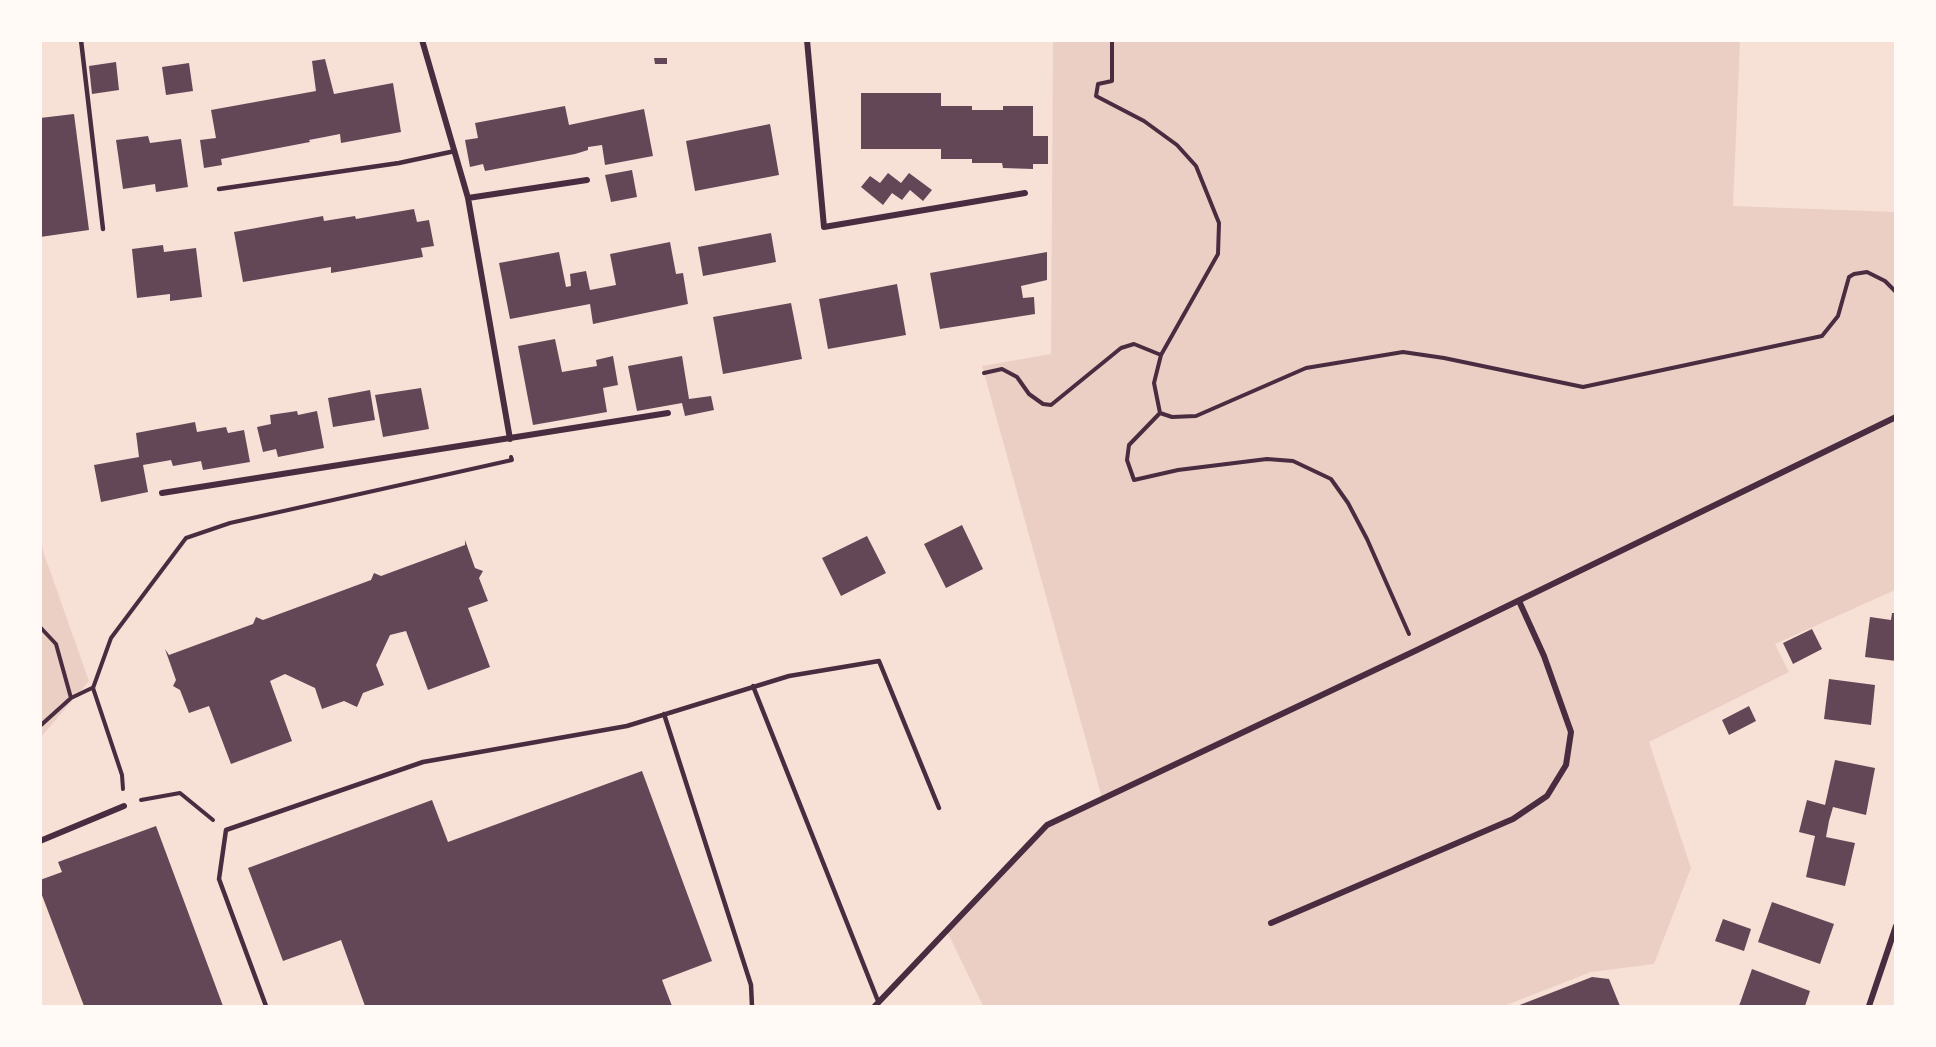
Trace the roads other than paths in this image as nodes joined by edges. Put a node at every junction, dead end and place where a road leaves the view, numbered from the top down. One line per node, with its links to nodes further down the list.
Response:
1 (81, 40): 9 (lane)
2 (422, 40): 4 (street)
3 (807, 40): 7 (street)
4 (455, 151): 6 (lane); 8 (street)
5 (587, 180): 8 (street)
6 (219, 189)
7 (1025, 193)
8 (468, 198): 12 (street)
9 (102, 229)
10 (668, 413): 12 (street)
11 (1896, 417): 14 (street)
12 (510, 439): 13 (street)
13 (162, 493)
14 (1519, 601): 20 (street); 22 (street)
15 (753, 686): 16 (lane); 18 (lane); 22 (lane)
16 (664, 714): 23 (lane); 24 (lane)
17 (124, 806): 19 (street)
18 (939, 808)
19 (40, 841)
20 (1271, 923)
21 (1896, 927): 25 (street)
22 (876, 1004)
23 (266, 1006)
24 (752, 1006)
25 (1869, 1006)

